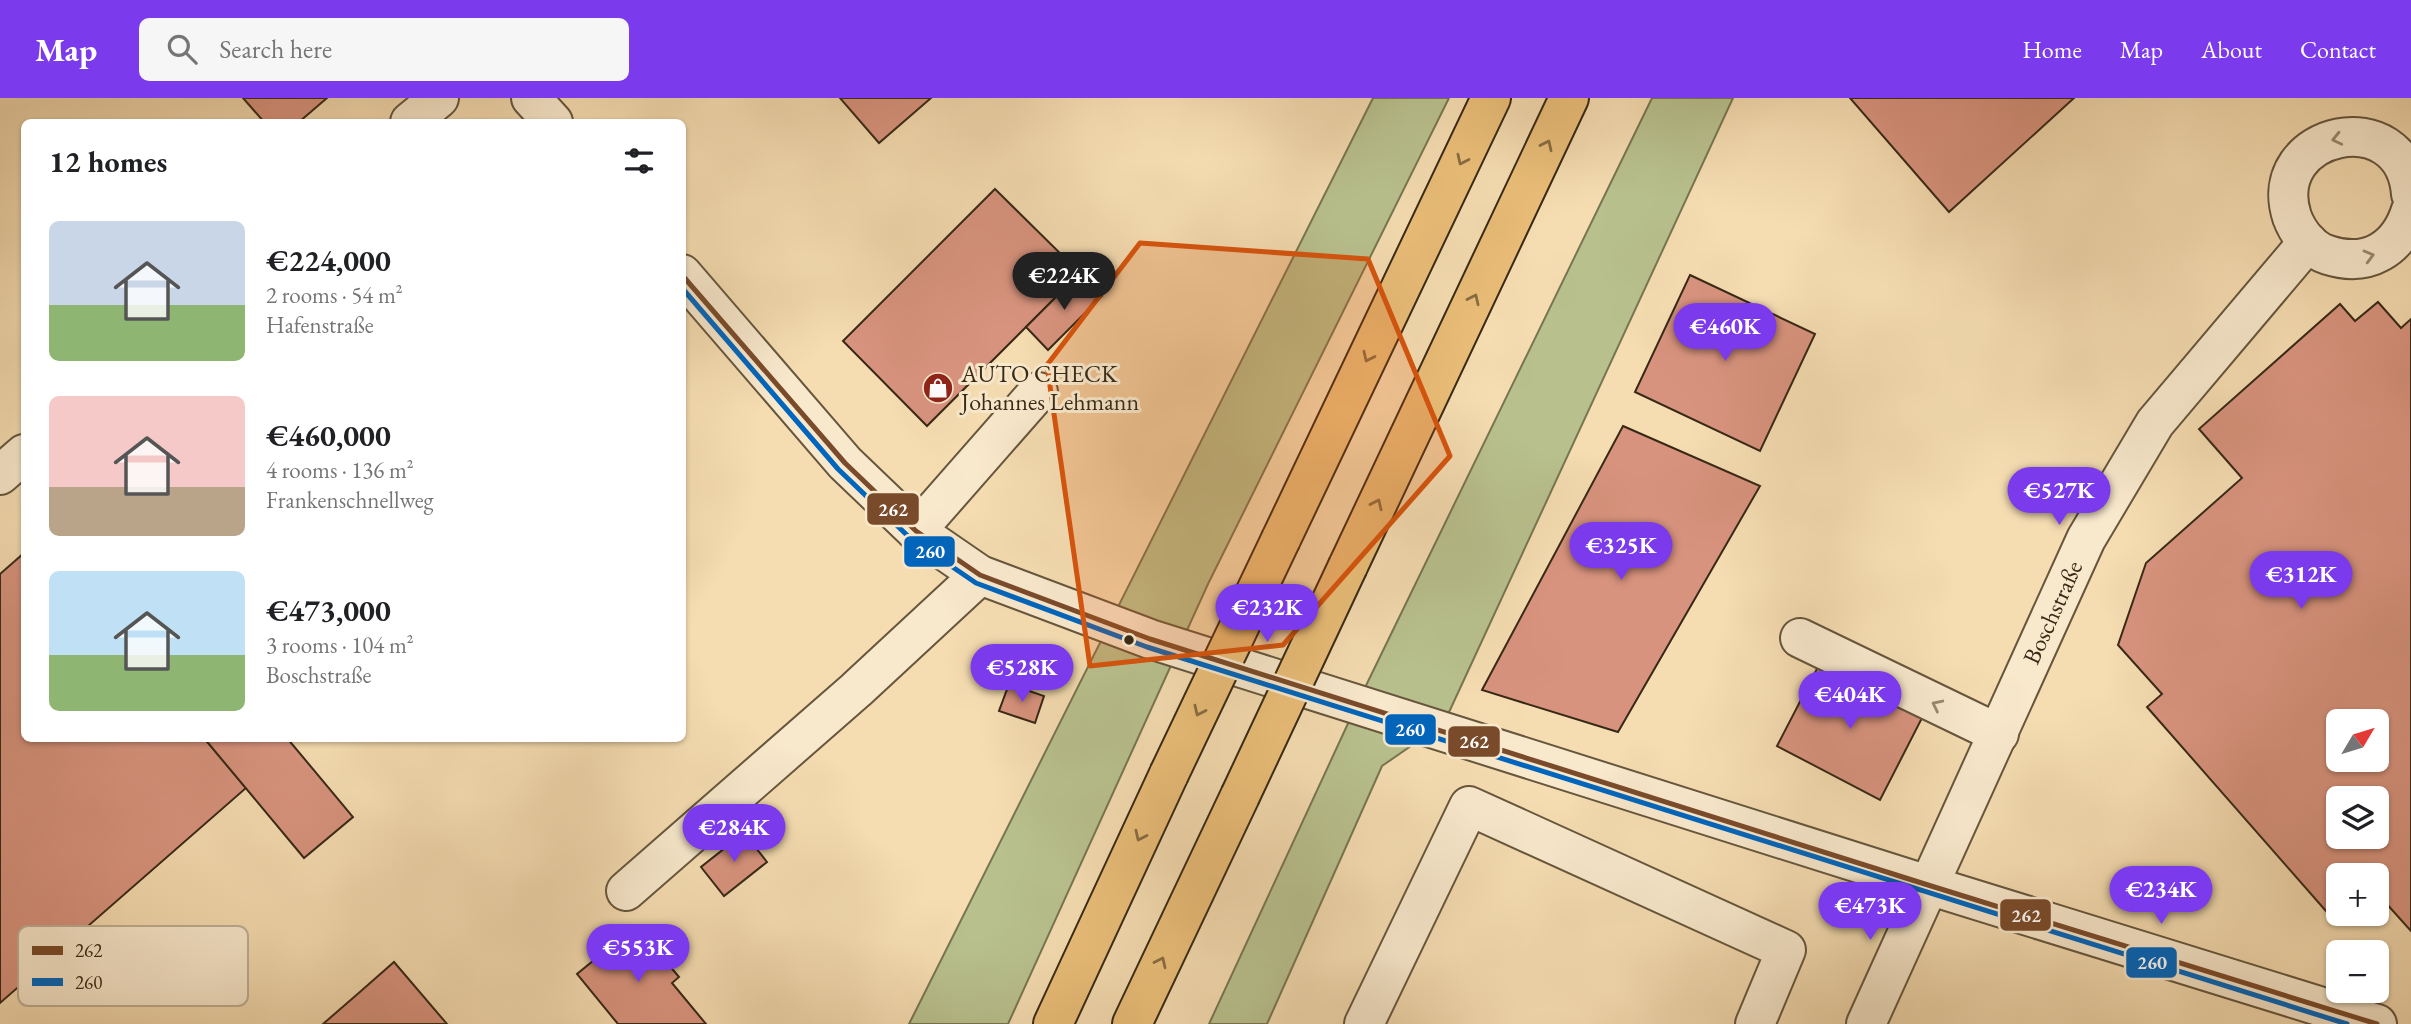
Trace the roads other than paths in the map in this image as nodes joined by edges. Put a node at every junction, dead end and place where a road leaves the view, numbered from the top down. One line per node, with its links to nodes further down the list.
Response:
1 (439, 98): 5 (street)
2 (531, 98): 6 (street)
3 (1491, 98): 20 (highway, one-way to 20, bridge)
4 (1569, 98): 21 (highway, one-way to 4, bridge)
5 (414, 119)
6 (549, 119)
7 (2411, 194): 9 (street, one-way to 9)
8 (2411, 210): 9 (street, one-way to 8)
9 (2308, 242): 17 (street, Boschstraße)
10 (686, 279): 14 (street)
11 (1038, 392): 14 (street)
12 (21, 457): 13 (street)
13 (0, 475)
14 (916, 531): 15 (street)
15 (980, 575): 18 (street); 19 (street)
16 (1800, 638): 17 (street, one-way to 16)
17 (1999, 734): 18 (street, Boschstraße)
18 (1928, 885): 24 (street, Boschstraße); 25 (street)
19 (626, 891)
20 (1053, 1024)
21 (1132, 1024)
22 (1364, 1024): 23 (street)
23 (1755, 1024)
24 (1866, 1024)
25 (2377, 1024)

